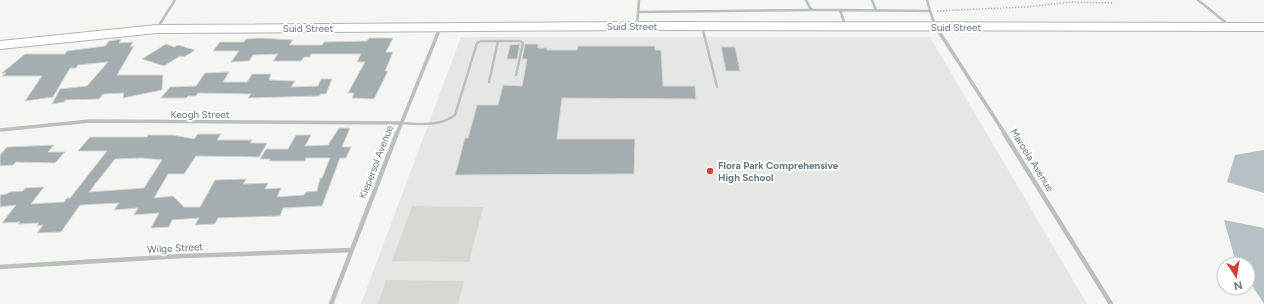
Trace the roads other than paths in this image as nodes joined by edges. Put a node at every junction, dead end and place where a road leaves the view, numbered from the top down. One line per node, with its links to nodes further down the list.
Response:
1 (175, 0): 19 (lane)
2 (639, 0): 11 (lane)
3 (806, 0): 7 (lane)
4 (872, 0): 9 (lane)
5 (927, 0): 10 (lane)
6 (1198, 0): 16 (lane)
7 (813, 10): 8 (lane); 11 (lane)
8 (840, 10): 9 (lane); 14 (lane)
9 (876, 10): 10 (lane)
10 (930, 11): 15 (lane)
11 (638, 12): 12 (lane)
12 (637, 26): 13 (street, Suid Street); 18 (street, Suid Street)
13 (702, 26): 14 (street, Suid Street); 24 (lane)
14 (846, 27): 15 (street, Suid Street)
15 (936, 27): 16 (street, Suid Street); 30 (street, Maroela Avenue)
16 (1231, 27): 17 (street, Suid Street)
17 (1264, 27)
18 (440, 28): 19 (street, Suid Street); 25 (street, Kiepersol Avenue)
19 (157, 29): 21 (street, Suid Street)
20 (498, 41): 22 (lane); 23 (lane); 25 (lane)
21 (0, 44)
22 (516, 75)
23 (489, 82)
24 (717, 87)
25 (401, 123): 26 (street, Keogh Street); 27 (street, Kiepersol Avenue)
26 (0, 130)
27 (352, 250): 28 (street, Wilge Street); 29 (street, Kiepersol Avenue)
28 (0, 267)
29 (331, 304)
30 (1111, 304)

